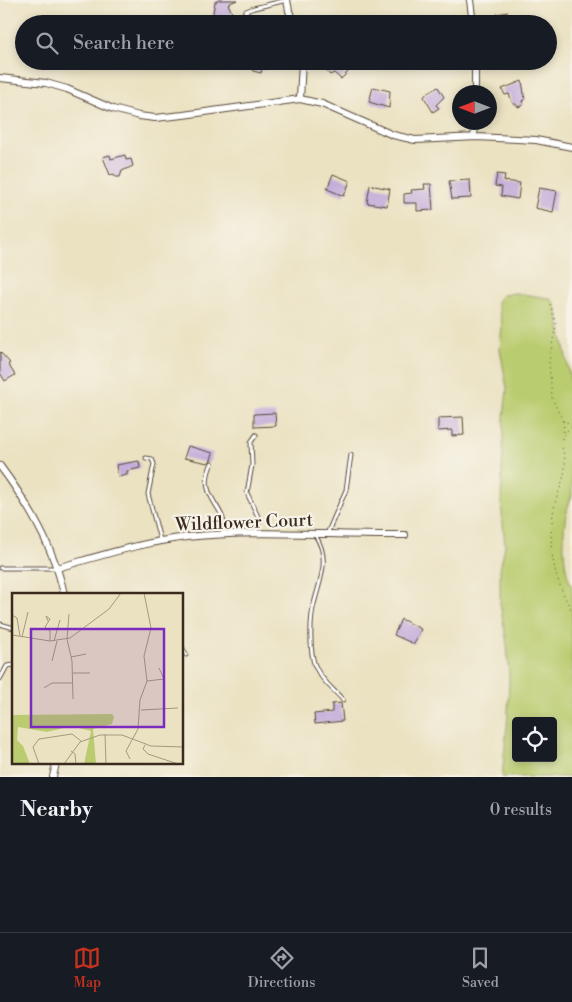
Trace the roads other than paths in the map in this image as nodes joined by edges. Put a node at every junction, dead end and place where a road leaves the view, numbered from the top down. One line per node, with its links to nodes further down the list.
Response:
1 (287, 0): 3 (lane); 4 (street)
2 (470, 0): 5 (street)
3 (243, 15)
4 (290, 15)
5 (472, 15)
6 (302, 70): 10 (street)
7 (476, 70): 9 (street)
8 (0, 78): 10 (street)
9 (475, 85)
10 (300, 99): 12 (street)
11 (474, 130): 12 (street)
12 (474, 137): 13 (street)
13 (572, 147)
14 (256, 435): 20 (lane)
15 (351, 456): 22 (lane)
16 (146, 458): 24 (lane)
17 (212, 463): 19 (lane)
18 (0, 466): 26 (street)
19 (224, 534): 20 (street, Wildflower Court); 24 (street, Wildflower Court)
20 (253, 534): 21 (street, Wildflower Court)
21 (315, 534): 22 (street, Wildflower Court); 32 (lane)
22 (327, 534): 23 (street, Wildflower Court)
23 (405, 534)
24 (161, 541): 26 (street, Wildflower Court)
25 (0, 568): 26 (lane)
26 (57, 568): 27 (street)
27 (64, 593)
28 (184, 652): 29 (lane)
29 (186, 656)
30 (12, 665): 31 (lane)
31 (0, 679)
32 (343, 700)
33 (56, 764): 34 (street)
34 (53, 777)

